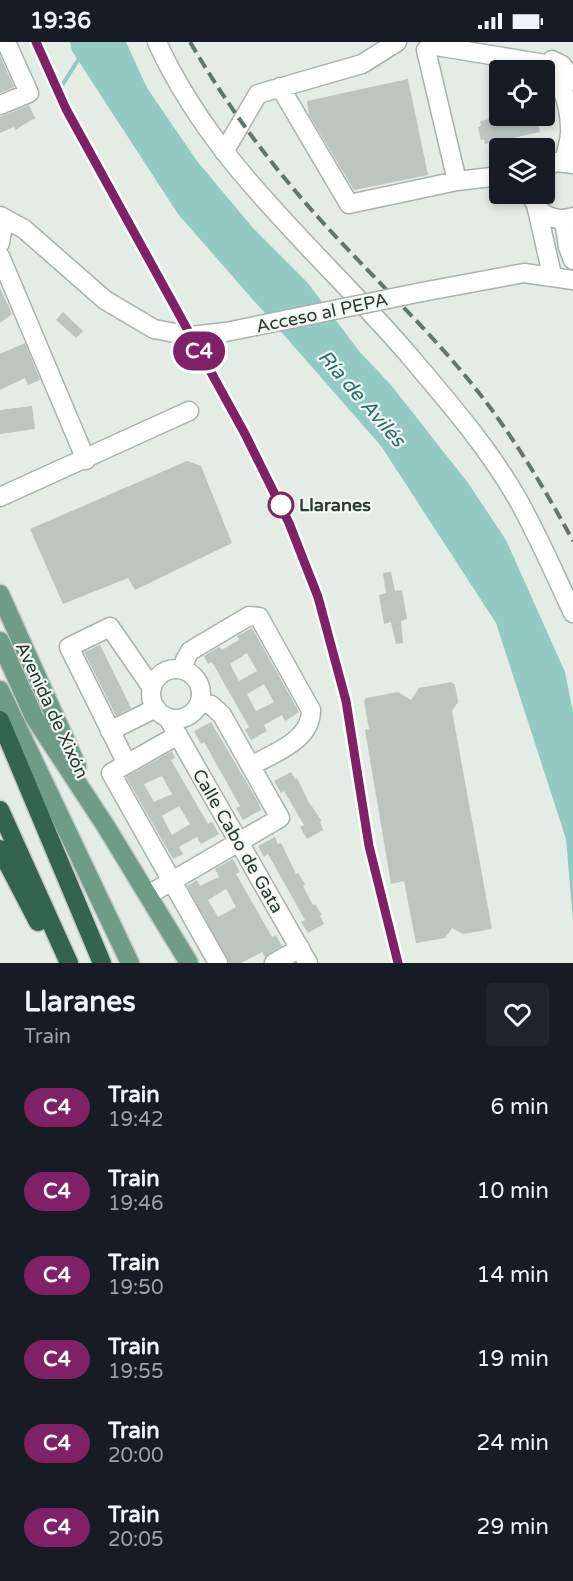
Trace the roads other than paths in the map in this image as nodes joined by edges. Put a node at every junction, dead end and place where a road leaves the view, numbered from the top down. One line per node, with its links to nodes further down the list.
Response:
1 (6, 42): 9 (street)
2 (157, 42): 10 (street)
3 (397, 42): 8 (street)
4 (404, 42): 6 (street)
5 (477, 42): 7 (street)
6 (434, 46): 11 (street); 13 (street)
7 (573, 81)
8 (280, 87): 10 (street); 13 (street)
9 (0, 105)
10 (224, 152): 27 (street)
11 (568, 163)
12 (489, 177): 13 (street)
13 (457, 181)
14 (536, 204): 21 (street)
15 (537, 204): 16 (street)
16 (569, 218): 20 (street)
17 (1, 219): 18 (street); 21 (street, Acceso al PEPA, bridge)
18 (0, 243)
19 (0, 256): 24 (street)
20 (573, 260)
21 (552, 275): 22 (street, Acceso al PEPA)
22 (573, 280)
23 (189, 411): 24 (street)
24 (86, 460): 25 (street)
25 (0, 497)
26 (0, 594): 42 (main road, Avenida de Xixón)
27 (573, 613)
28 (0, 641): 42 (main road, Avenida de Xixón)
29 (184, 670): 31 (street); 33 (street); 39 (street)
30 (0, 682): 38 (main road)
31 (152, 688): 34 (street); 36 (street)
32 (0, 690): 38 (main road)
33 (200, 702): 34 (street); 39 (street)
34 (162, 713): 36 (street); 37 (street, Calle Cabo de Gata)
35 (0, 720): 50 (highway)
36 (110, 731): 40 (street)
37 (178, 735): 40 (street); 43 (street, Calle Cabo de Gata)
38 (27, 744): 51 (main road)
39 (251, 766): 43 (street)
40 (119, 769): 45 (street)
41 (0, 810): 49 (highway)
42 (105, 825): 46 (main road, Avenida de Xixón)
43 (238, 843): 45 (street); 47 (street, Calle Cabo de Gata)
44 (0, 849): 48 (highway)
45 (172, 881): 46 (street); 53 (street)
46 (148, 895): 52 (main road, Avenida de Xixón)
47 (304, 955): 54 (street)
48 (60, 963)
49 (69, 963)
50 (102, 963)
51 (130, 963)
52 (189, 963)
53 (218, 963)
54 (274, 963)

